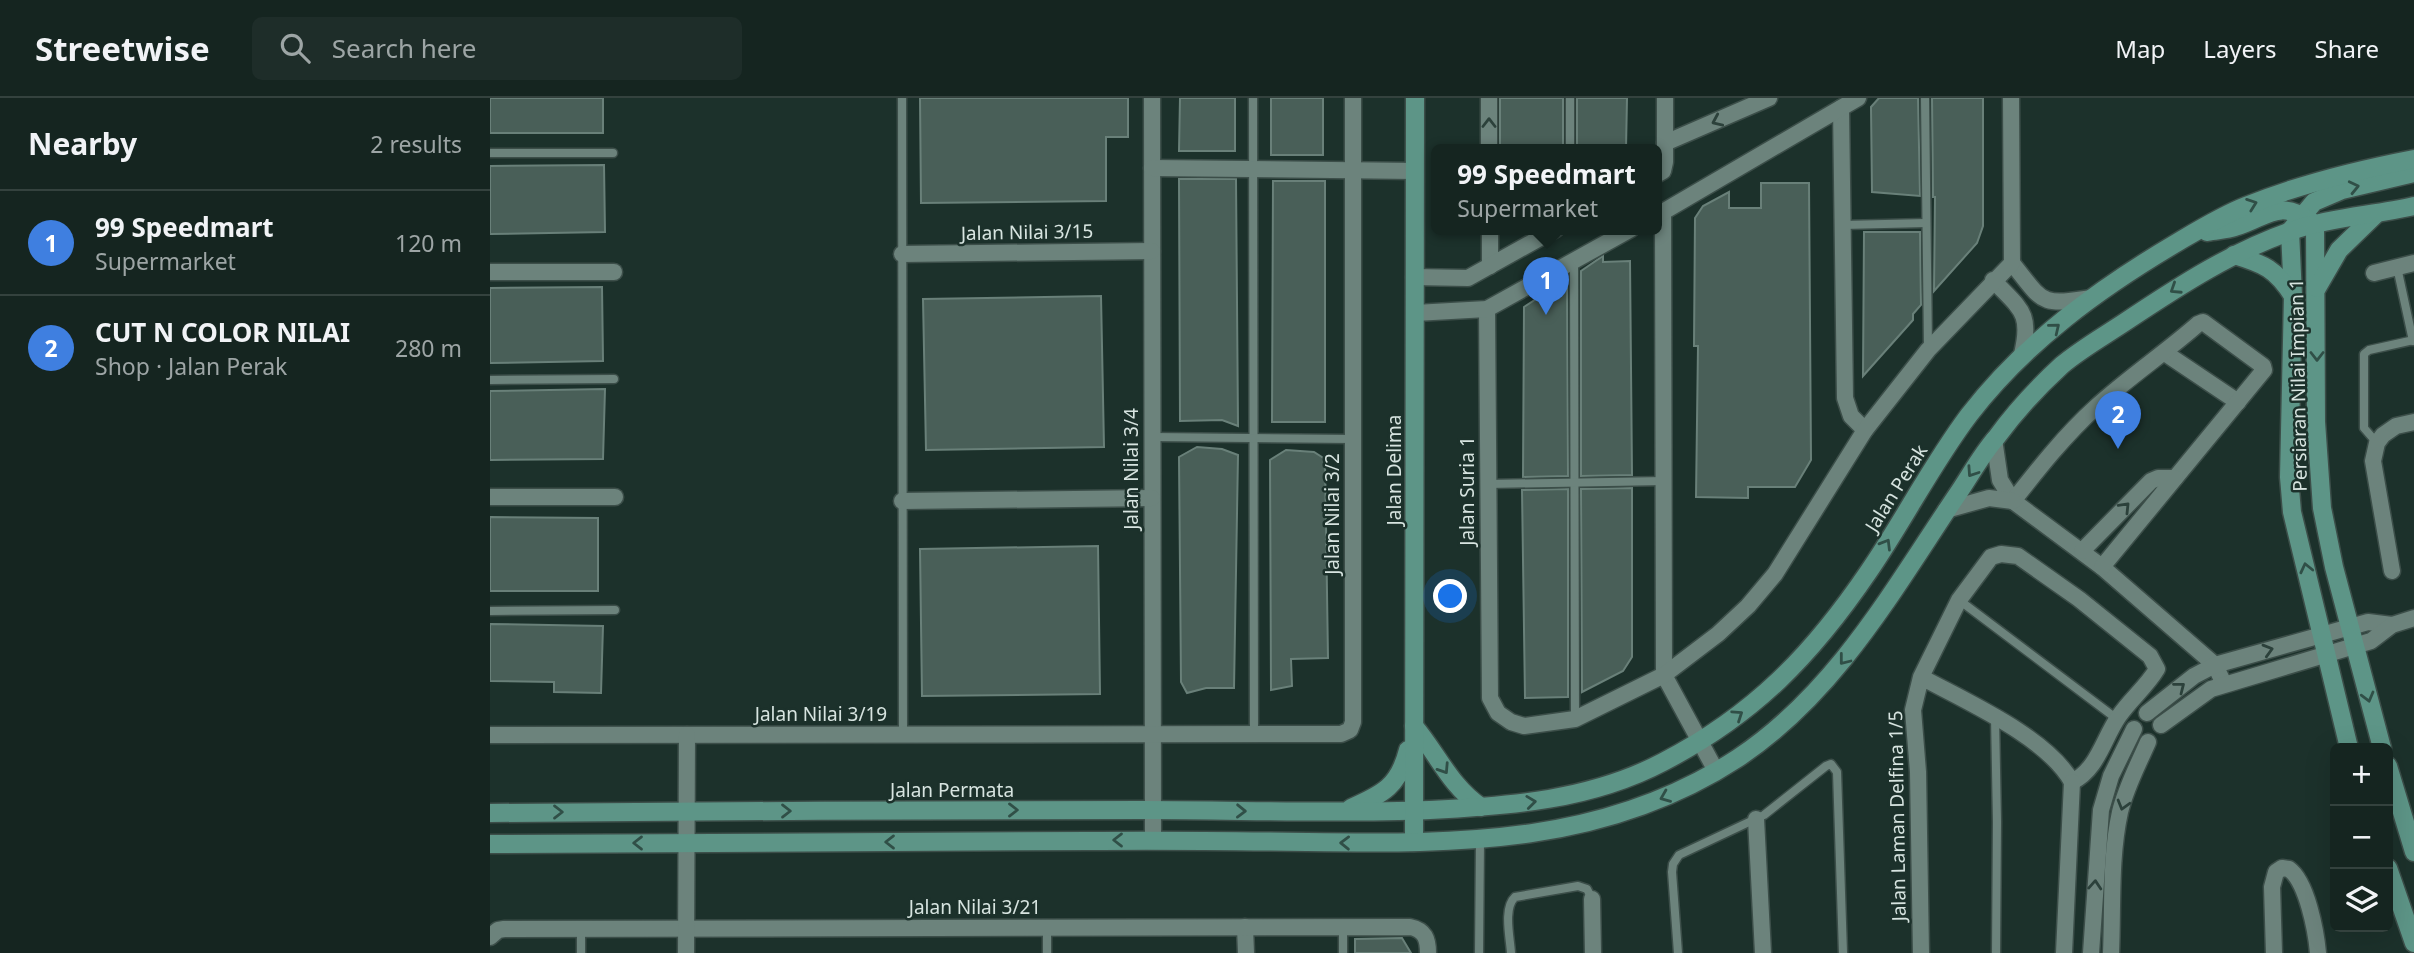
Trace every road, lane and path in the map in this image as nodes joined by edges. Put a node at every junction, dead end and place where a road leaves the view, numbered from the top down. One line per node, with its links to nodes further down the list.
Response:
1 (902, 98): 40 (lane)
2 (1152, 98): 21 (street, Jalan Nilai 3/4)
3 (1253, 98): 22 (lane)
4 (1353, 98): 23 (street, Jalan Nilai 3/2)
5 (1415, 98): 25 (main road, Jalan Delima)
6 (1489, 98): 15 (street, one-way to 6)
7 (1570, 98): 16 (lane)
8 (1665, 98): 17 (street)
9 (1769, 98): 13 (street)
10 (1858, 98): 14 (street)
11 (1925, 98): 31 (lane)
12 (2011, 98): 44 (street)
13 (1747, 103): 17 (street, one-way to 17)
14 (1841, 108): 28 (street); 32 (street)
15 (1489, 144)
16 (1570, 144)
17 (1665, 144): 24 (street)
18 (490, 153): 19 (lane)
19 (613, 153)
20 (2414, 159): 34 (main road, Jalan Perak, one-way to 20)
21 (1152, 168): 22 (street); 39 (street, Jalan Nilai 3/4)
22 (1253, 169): 23 (street); 67 (lane)
23 (1353, 170): 25 (street); 68 (street, Jalan Nilai 3/2)
24 (1662, 170)
25 (1415, 171): 50 (main road, Jalan Delima)
26 (2414, 173): 30 (main road, one-way to 26)
27 (2414, 206): 29 (main road)
28 (1662, 213)
29 (2375, 215): 30 (main road); 52 (main road)
30 (2309, 220): 33 (main road); 34 (main road); 52 (main road, Persiaran Nilai Impian 1)
31 (1926, 223): 32 (lane); 58 (lane)
32 (1843, 225): 65 (street)
33 (2290, 231): 41 (main road); 53 (main road, Persiaran Nilai Impian 1)
34 (2191, 234): 54 (main road, Jalan Perak)
35 (1490, 235): 45 (street)
36 (1545, 235): 45 (street)
37 (1620, 235): 42 (street)
38 (1660, 235): 72 (street)
39 (1152, 251): 40 (street, Jalan Nilai 3/15); 66 (street, Jalan Nilai 3/4)
40 (902, 254): 78 (lane)
41 (2234, 255): 53 (main road); 69 (main road, one-way to 69)
42 (1574, 260): 55 (street); 73 (lane)
43 (2414, 262): 46 (street)
44 (2012, 263): 51 (street); 54 (street)
45 (1490, 266): 50 (street)
46 (2397, 267): 49 (street); 57 (lane)
47 (490, 272): 48 (street)
48 (614, 272)
49 (2374, 273)
50 (1415, 277): 56 (main road, Jalan Delima)
51 (1993, 280): 58 (street); 60 (street)
52 (2317, 288): 89 (main road, Persiaran Nilai Impian 1, one-way to 89)
53 (2293, 296): 90 (main road, Persiaran Nilai Impian 1, one-way to 53)
54 (2092, 298): 60 (main road, Jalan Perak, one-way to 54)
55 (1487, 309): 56 (street); 74 (street, Jalan Suria 1)
56 (1415, 313): 102 (main road, Jalan Delima)
57 (2414, 340): 70 (lane)
58 (1928, 350): 65 (street)
59 (2165, 353): 63 (street); 63 (street); 79 (street)
60 (2022, 354): 109 (main road, Jalan Perak, one-way to 60)
61 (614, 379): 62 (lane)
62 (490, 380)
63 (2238, 402): 71 (street)
64 (2414, 422): 70 (street)
65 (1865, 430): 94 (street)
66 (1152, 437): 67 (lane); 77 (street, Jalan Nilai 3/4)
67 (1253, 439): 68 (lane); 106 (lane)
68 (1353, 439): 106 (street, Jalan Nilai 3/2)
69 (1994, 439): 79 (street); 80 (main road, one-way to 80)
70 (2377, 443): 83 (street)
71 (2175, 478): 81 (street, one-way to 71); 82 (street)
72 (1664, 481): 73 (lane); 94 (street)
73 (1574, 482): 74 (lane); 99 (lane)
74 (1488, 484): 99 (street, Jalan Suria 1)
75 (615, 496): 76 (street)
76 (490, 497)
77 (1152, 498): 78 (street); 105 (street, Jalan Nilai 3/4)
78 (902, 501): 104 (lane)
79 (2013, 501): 80 (street); 81 (street)
80 (1946, 510): 113 (main road, one-way to 113)
81 (2082, 551): 82 (street)
82 (2102, 567): 93 (street)
83 (2392, 570)
84 (1959, 600): 95 (street, Jalan Laman Delfina 1/5); 100 (lane); 100 (street, Jalan Laman Delfina 1/5)
85 (615, 610): 86 (lane)
86 (490, 611)
87 (2414, 618): 88 (street)
88 (2392, 625): 89 (street); 91 (street)
89 (2350, 626): 90 (street); 91 (main road, Persiaran Nilai Impian 1)
90 (2322, 635): 92 (main road, Persiaran Nilai Impian 1); 93 (street, one-way to 90)
91 (2355, 646): 92 (street); 112 (main road, Persiaran Nilai Impian 1, one-way to 112)
92 (2326, 654): 96 (street); 111 (main road, Persiaran Nilai Impian 1)
93 (2216, 665): 96 (street); 97 (street, one-way to 93)
94 (1664, 675): 99 (street); 109 (street)
95 (1921, 677): 98 (street); 150 (street, Jalan Laman Delfina 1/5)
96 (2224, 684): 101 (street)
97 (2147, 712)
98 (1995, 717): 114 (street); 151 (lane)
99 (1575, 719)
100 (2117, 719): 114 (street)
101 (2161, 725)
102 (1414, 726): 116 (main road, one-way to 116); 118 (main road, Jalan Delima); 120 (main road)
103 (2134, 729): 153 (street, one-way to 103)
104 (903, 734): 105 (street, Jalan Nilai 3/19); 108 (street, Jalan Nilai 3/19)
105 (1153, 734): 106 (street, Jalan Nilai 3/2); 117 (street, Jalan Nilai 3/4)
106 (1254, 734)
107 (490, 735): 108 (street, Jalan Nilai 3/19)
108 (687, 735): 119 (street)
109 (1700, 741): 113 (street); 116 (main road, Jalan Perak, one-way to 109)
110 (2148, 742): 154 (street, one-way to 154)
111 (2348, 743)
112 (2381, 743)
113 (1716, 771): 124 (main road, one-way to 124)
114 (2072, 782): 152 (street)
115 (2393, 783): 128 (main road)
116 (1481, 807): 118 (main road, Jalan Perak)
117 (1153, 810): 119 (main road, Jalan Permata, one-way to 117); 120 (main road, Jalan Permata, one-way to 120); 123 (street, Jalan Nilai 3/4)
118 (1414, 810): 120 (main road, Jalan Permata); 125 (main road, Jalan Delima)
119 (687, 811): 121 (main road, Jalan Permata, one-way to 119); 126 (street)
120 (1342, 812)
121 (490, 813)
122 (1756, 819): 147 (lane); 148 (street); 149 (lane)
123 (1153, 840): 125 (main road, one-way to 123); 126 (main road, one-way to 126)
124 (1480, 841): 125 (main road); 144 (lane)
125 (1414, 842)
126 (687, 843): 127 (main road, one-way to 127); 134 (street)
127 (490, 844)
128 (2414, 852)
129 (2388, 869): 137 (main road)
130 (1592, 899): 145 (lane); 146 (street)
131 (1245, 927): 132 (street, Jalan Nilai 3/21); 135 (street, Jalan Nilai 3/21); 141 (street)
132 (1343, 927): 142 (lane); 143 (street, Jalan Nilai 3/21)
133 (581, 928): 134 (street, Jalan Nilai 3/21); 136 (street, Jalan Nilai 3/21); 138 (lane)
134 (686, 928): 135 (street, Jalan Nilai 3/21); 139 (street)
135 (1047, 928): 140 (lane)
136 (490, 937)
137 (2414, 943)
138 (581, 953)
139 (686, 953)
140 (1047, 953)
141 (1245, 953)
142 (1343, 953)
143 (1427, 953)
144 (1479, 953)
145 (1511, 953)
146 (1593, 953)
147 (1678, 953)
148 (1763, 953)
149 (1843, 953)
150 (1921, 953)
151 (1996, 953)
152 (2064, 953)
153 (2091, 953)
154 (2110, 953)
155 (2274, 953): 156 (street)
156 (2318, 953)

